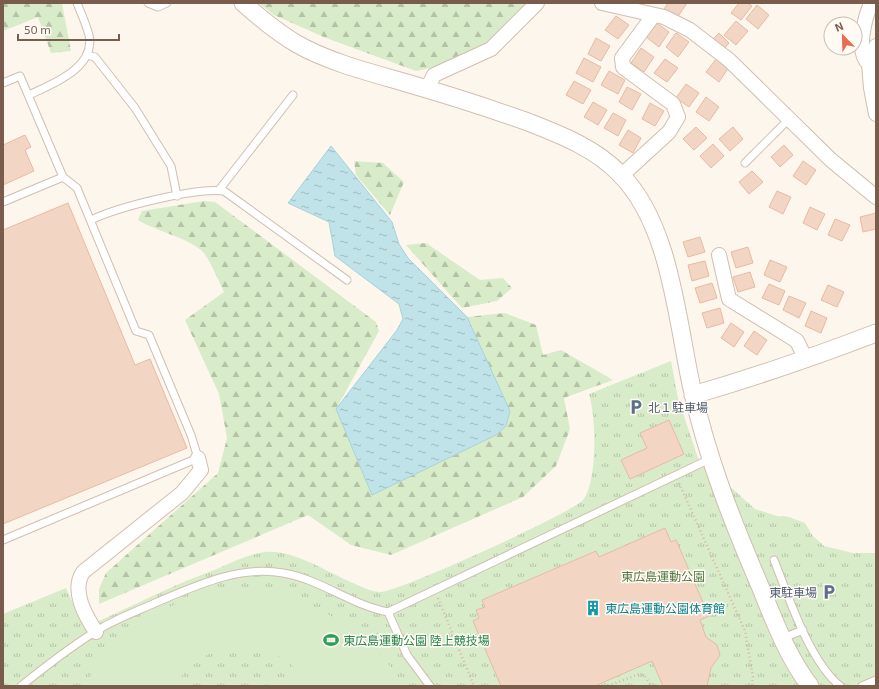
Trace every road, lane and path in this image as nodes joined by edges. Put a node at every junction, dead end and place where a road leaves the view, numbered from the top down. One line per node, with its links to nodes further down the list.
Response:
1 (77, 3): 10 (lane)
2 (148, 3): 3 (lane)
3 (167, 3)
4 (243, 3): 13 (street)
5 (537, 3): 13 (street)
6 (602, 3): 8 (street)
7 (871, 3): 11 (street)
8 (653, 16): 17 (street); 19 (street)
9 (876, 46): 11 (street)
10 (87, 55): 14 (lane); 22 (lane)
11 (869, 64): 16 (street)
12 (3, 83): 14 (lane)
13 (427, 89): 19 (street)
14 (29, 95): 20 (lane)
15 (293, 95): 21 (lane)
16 (875, 108)
17 (789, 120): 18 (lane); 23 (street)
18 (745, 163)
19 (622, 175): 30 (street)
20 (63, 177): 24 (lane); 25 (lane)
21 (219, 190): 22 (lane); 27 (lane)
22 (178, 196): 25 (lane)
23 (876, 197)
24 (3, 202)
25 (91, 220): 31 (lane)
26 (719, 255): 29 (street)
27 (347, 280)
28 (876, 333): 29 (street)
29 (806, 360): 30 (street)
30 (693, 395): 32 (street)
31 (198, 458): 34 (lane); 39 (street)
32 (710, 459): 37 (lane); 40 (street)
33 (676, 478): 47 (path)
34 (3, 540)
35 (774, 560): 38 (lane)
36 (436, 594): 44 (path)
37 (388, 612): 39 (lane); 43 (lane)
38 (803, 630): 40 (lane); 49 (lane)
39 (96, 632): 42 (lane)
40 (782, 638): 48 (street)
41 (876, 680): 50 (lane)
42 (21, 686)
43 (430, 686)
44 (474, 686)
45 (608, 686): 46 (path)
46 (650, 686)
47 (752, 686)
48 (810, 686)
49 (840, 686)
50 (862, 686)

